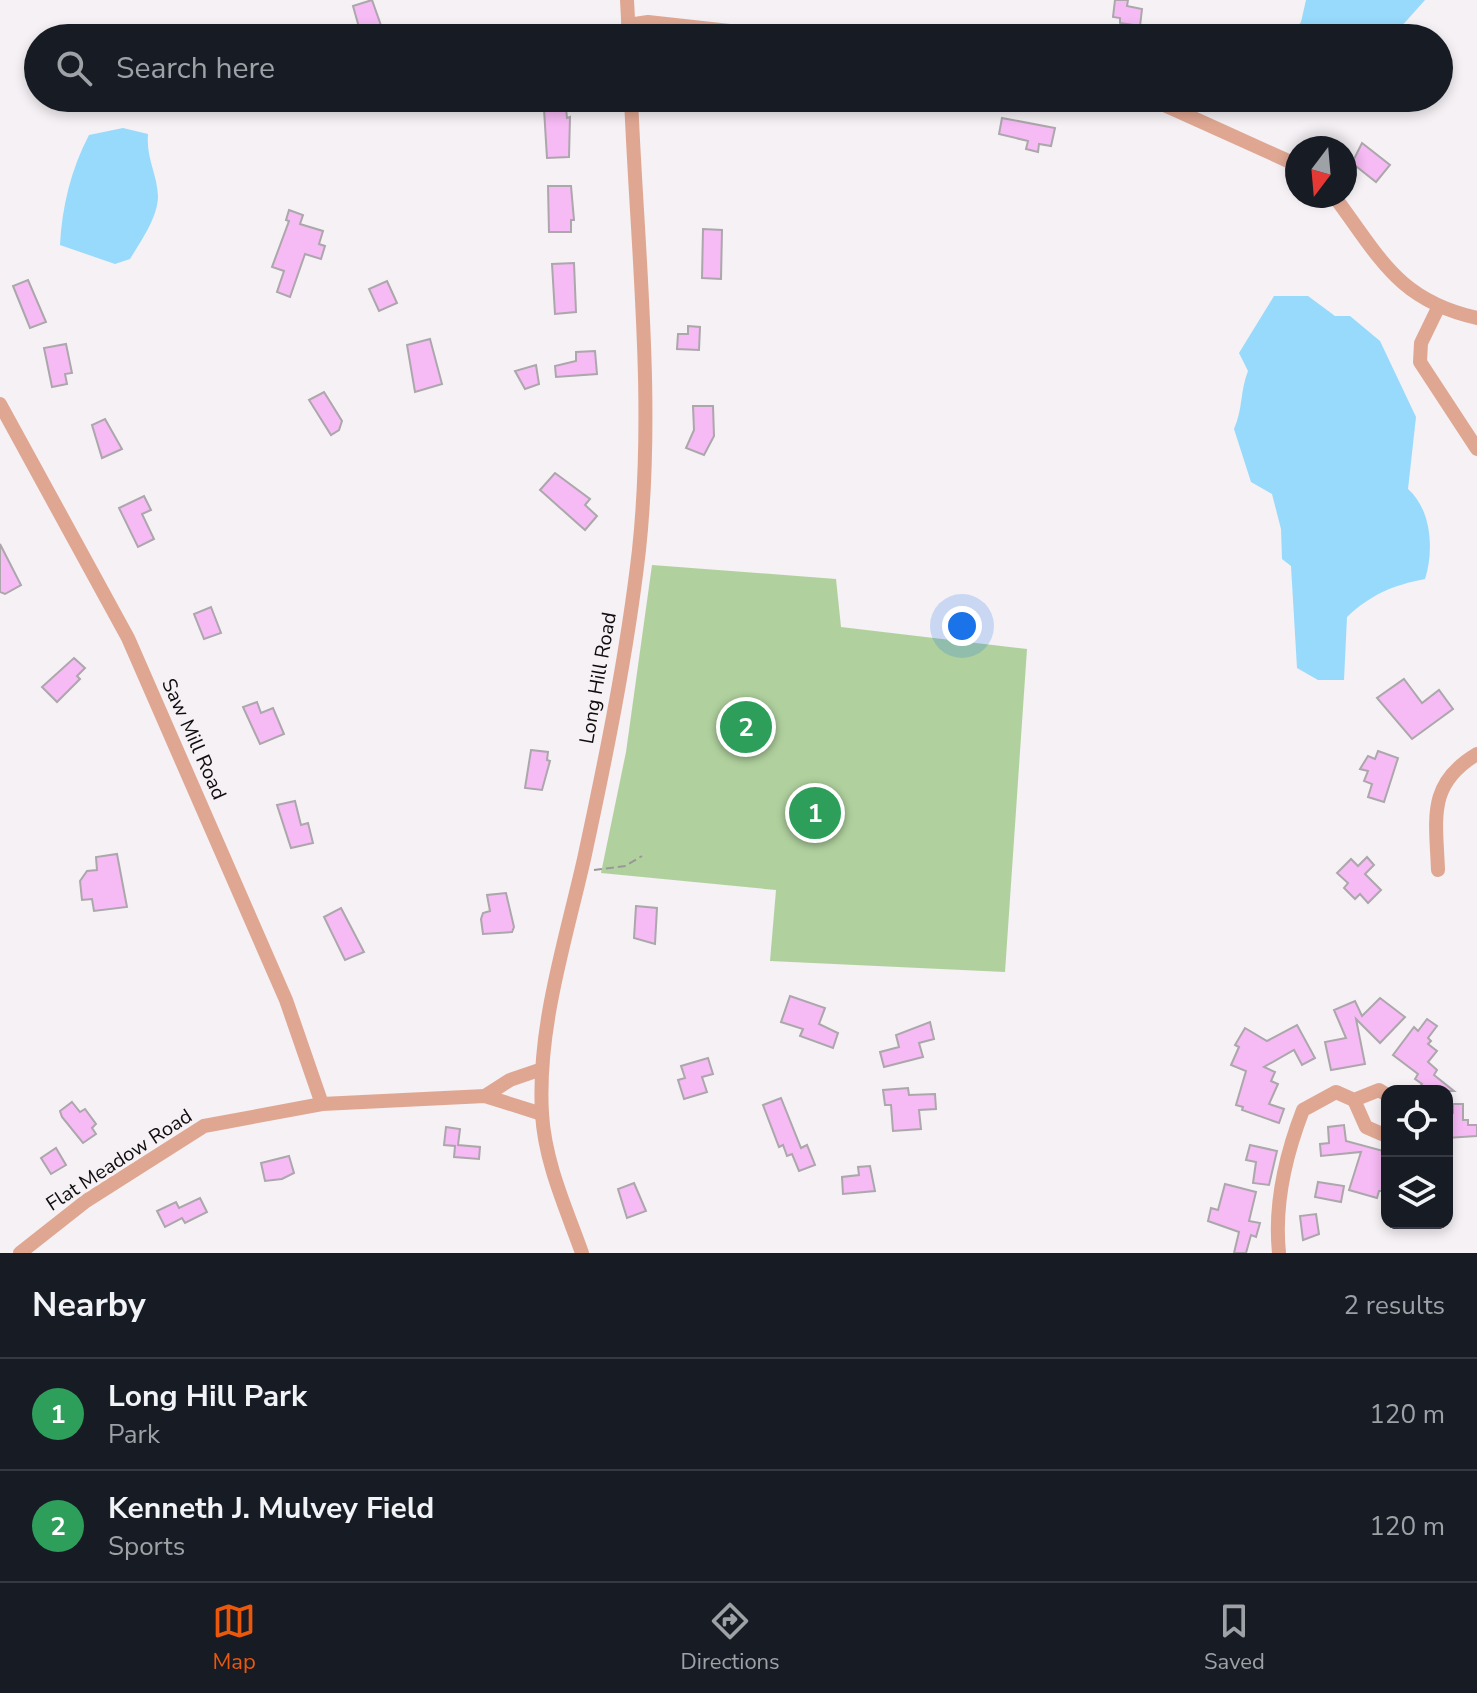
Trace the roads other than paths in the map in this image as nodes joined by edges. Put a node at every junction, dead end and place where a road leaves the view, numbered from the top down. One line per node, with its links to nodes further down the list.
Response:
1 (627, 0): 2 (street)
2 (628, 24)
3 (644, 24): 4 (street)
4 (666, 24)
5 (632, 112): 15 (street, Long Hill Road)
6 (1180, 112): 7 (street)
7 (1285, 160)
8 (1343, 208): 9 (street)
9 (1438, 308): 10 (street); 12 (street)
10 (1477, 318)
11 (0, 404): 19 (street, Saw Mill Road)
12 (1477, 449)
13 (1477, 754): 14 (street)
14 (1438, 870)
15 (542, 1069): 17 (street, Flat Meadow Road); 20 (street, Long Hill Road)
16 (1381, 1091): 18 (street)
17 (485, 1096): 19 (street, Flat Meadow Road); 20 (street, Flat Meadow Road)
18 (1354, 1100): 21 (street); 24 (street)
19 (322, 1104): 22 (street, Flat Meadow Road)
20 (542, 1114): 23 (street, Long Hill Road)
21 (1381, 1134)
22 (20, 1253)
23 (582, 1253)
24 (1279, 1253)

